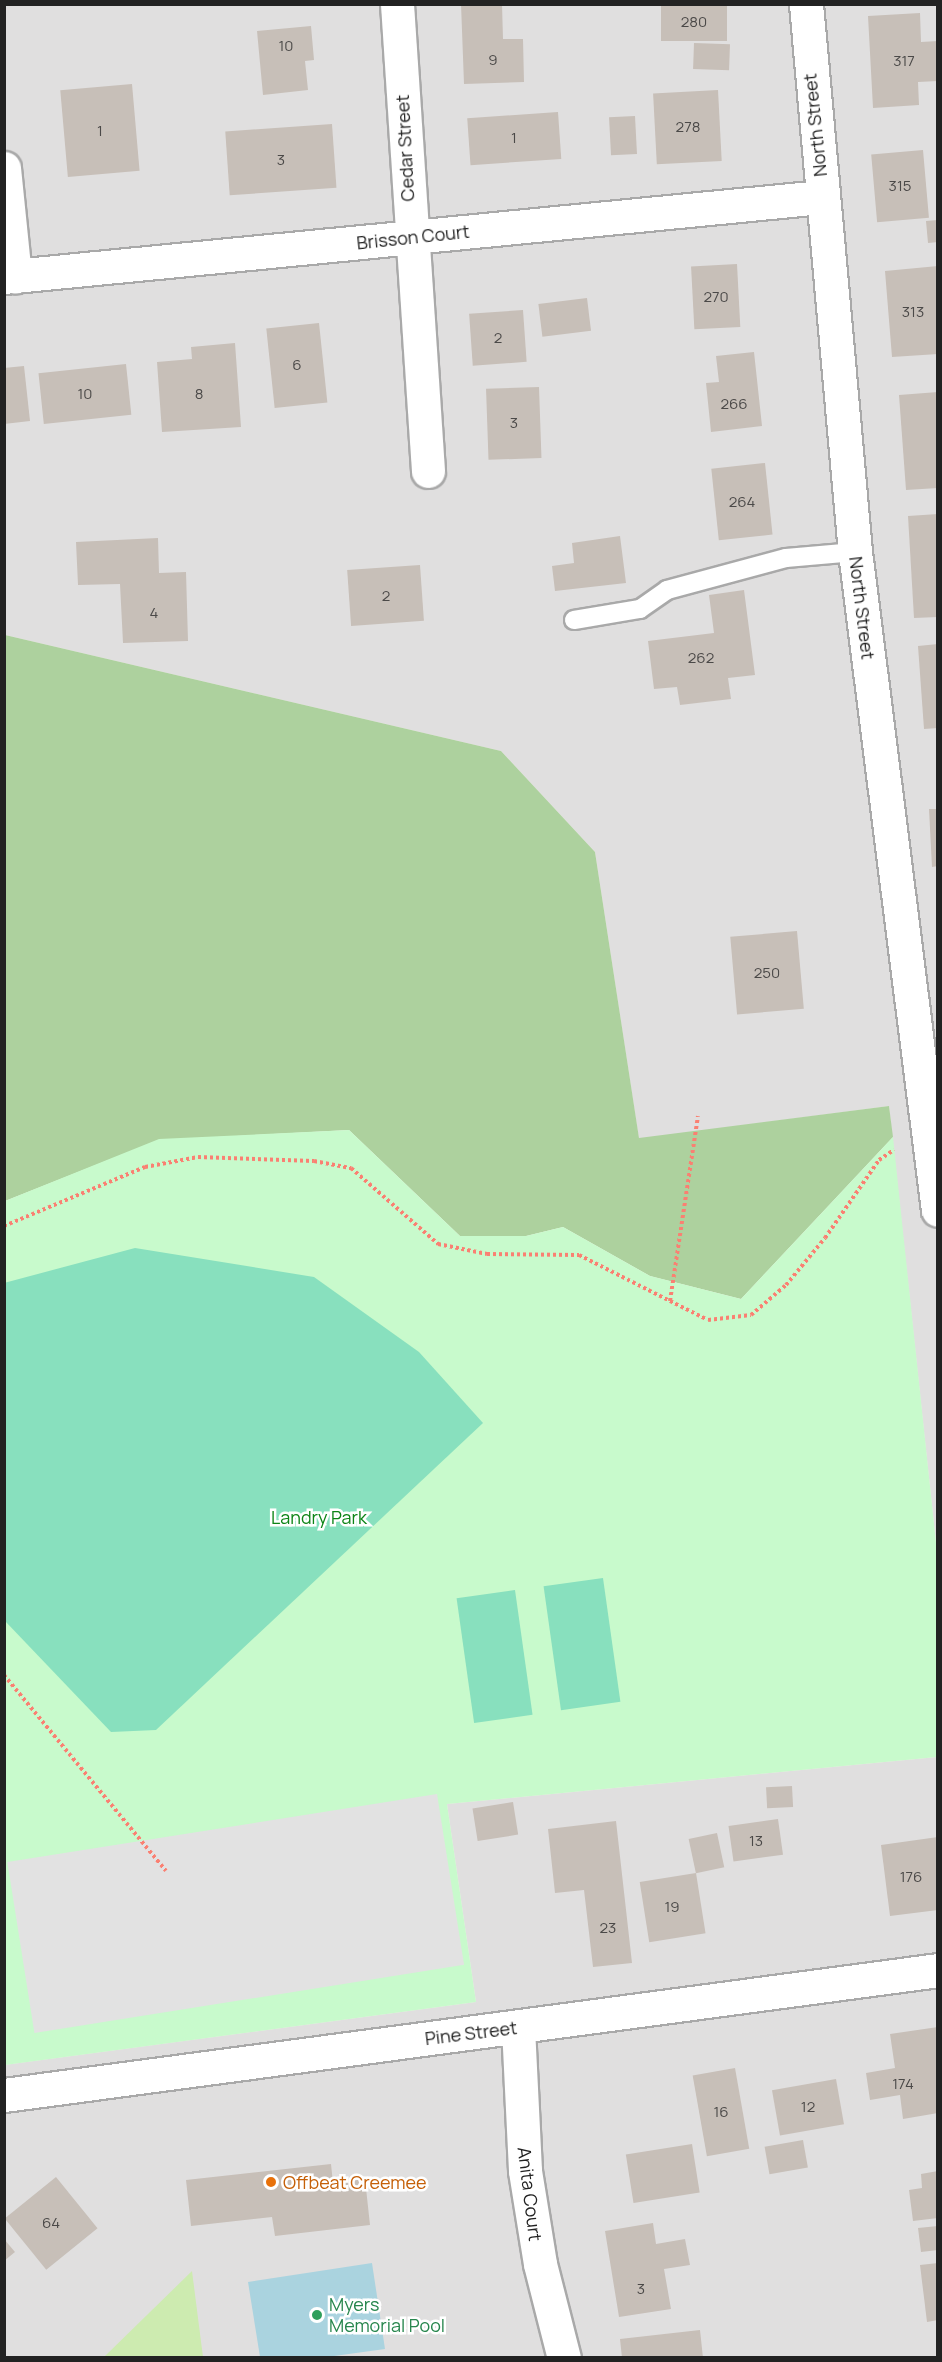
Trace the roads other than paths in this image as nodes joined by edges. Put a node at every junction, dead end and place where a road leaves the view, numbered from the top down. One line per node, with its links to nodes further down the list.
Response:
1 (397, 4): 5 (street, Cedar Street)
2 (806, 4): 4 (street, North Street)
3 (4, 168): 6 (street)
4 (822, 197): 5 (street, Brisson Court); 8 (street, North Street)
5 (411, 238): 6 (street, Brisson Court); 7 (street, Cedar Street)
6 (10, 276)
7 (428, 471)
8 (855, 552): 9 (lane); 10 (street, North Street)
9 (574, 620)
10 (938, 1210)
11 (938, 1970): 12 (street, Pine Street)
12 (518, 2027): 13 (street, Pine Street); 14 (street, Anita Court)
13 (4, 2095)
14 (564, 2358)

